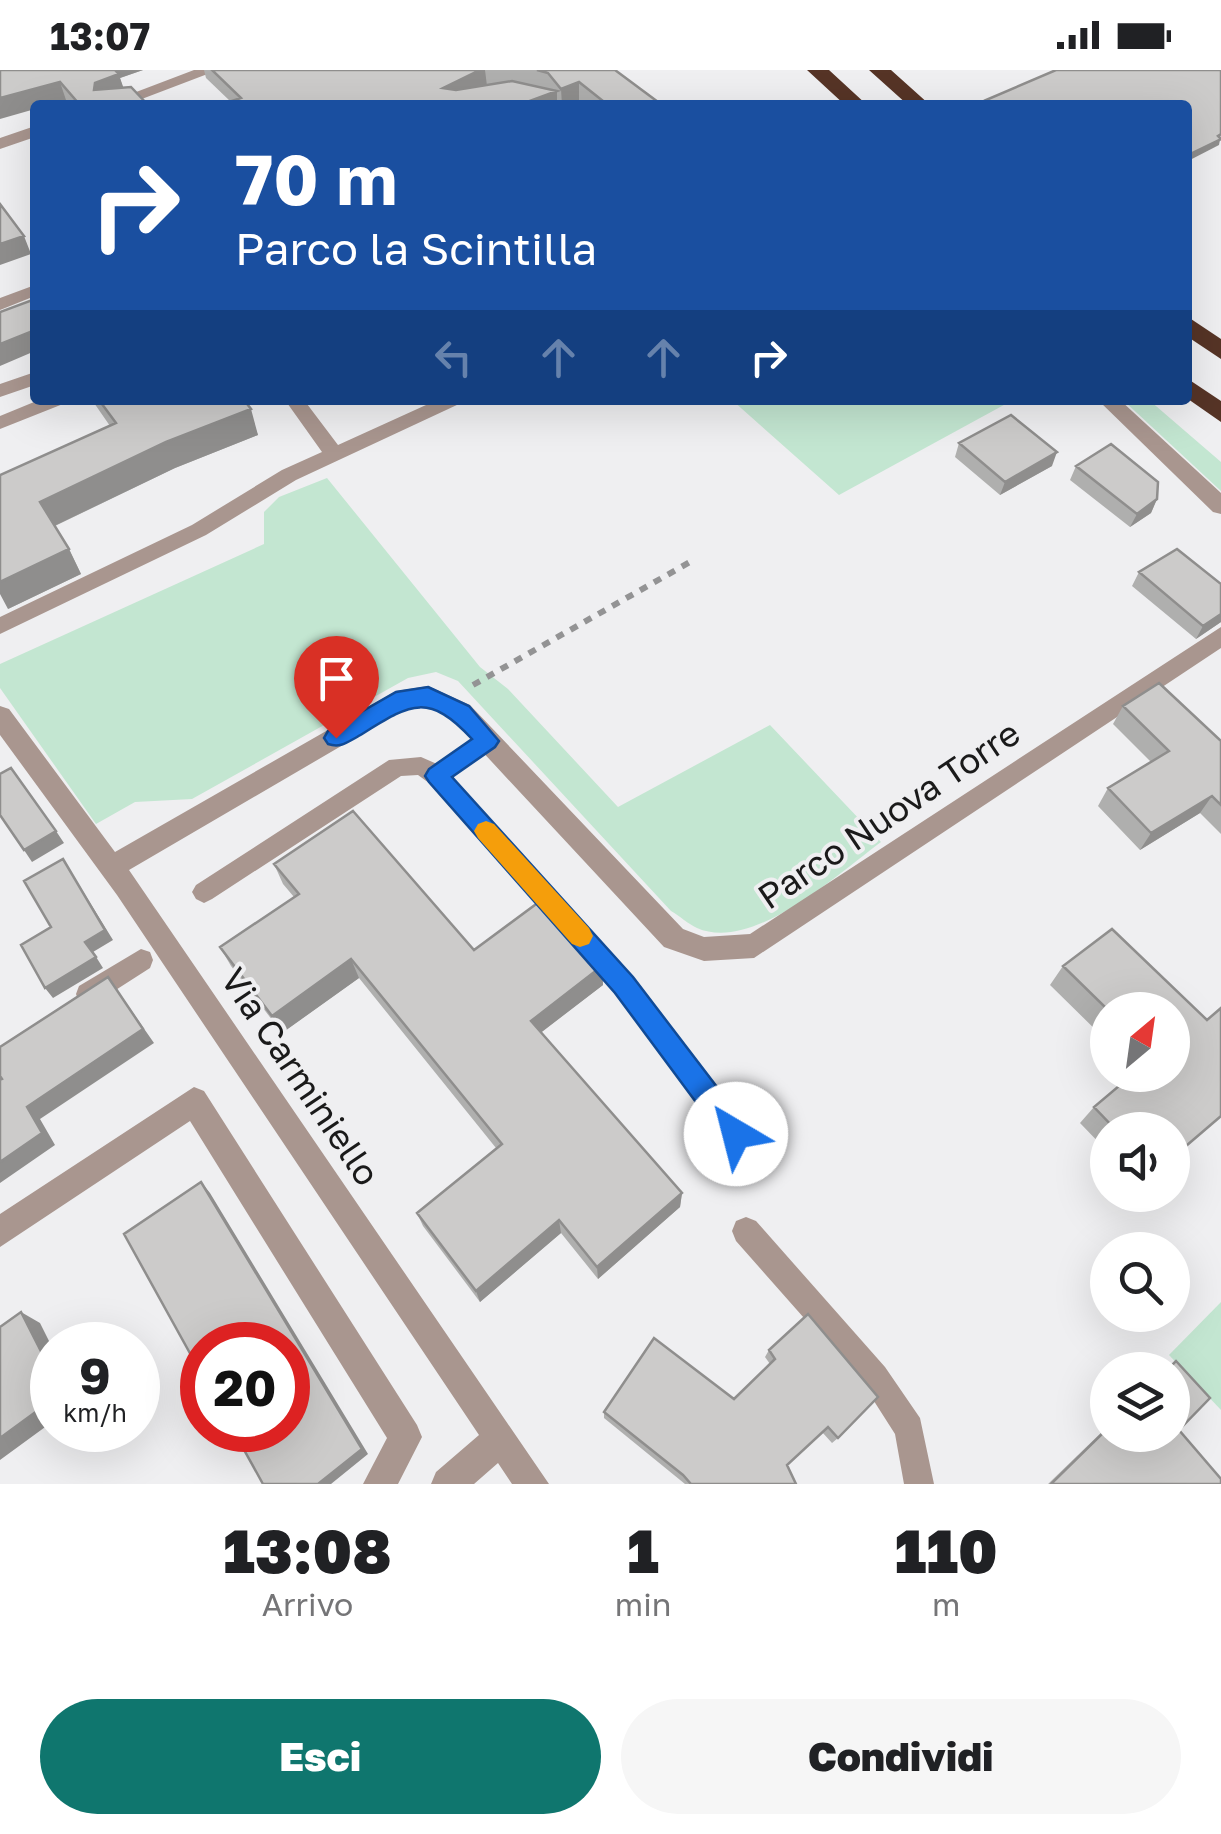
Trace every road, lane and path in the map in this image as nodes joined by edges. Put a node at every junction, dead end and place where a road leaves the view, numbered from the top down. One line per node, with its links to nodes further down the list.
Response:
1 (210, 70): 4 (street)
2 (817, 70): 5 (highway)
3 (878, 70): 6 (highway)
4 (124, 100)
5 (850, 100)
6 (914, 100)
7 (30, 133): 8 (street)
8 (0, 144)
9 (30, 292): 10 (lane)
10 (0, 304)
11 (1192, 328): 12 (highway)
12 (1221, 351)
13 (30, 380): 15 (lane)
14 (1192, 389): 20 (highway)
15 (0, 391)
16 (45, 405): 21 (lane)
17 (298, 405): 22 (lane)
18 (442, 405): 22 (lane)
19 (1113, 405): 23 (street)
20 (1221, 414)
21 (0, 423)
22 (334, 454): 25 (lane)
23 (1221, 506)
24 (690, 562): 27 (path)
25 (0, 626)
26 (1221, 636): 29 (street, Parco Nuova Torre)
27 (448, 703): 29 (street, Parco Nuova Torre); 31 (street)
28 (0, 716): 31 (street, Via Carminiello)
29 (488, 741): 30 (lane)
30 (437, 776): 32 (lane); 35 (lane)
31 (112, 867): 38 (street, Via Carminiello)
32 (204, 892)
33 (142, 960): 34 (lane)
34 (63, 1010)
35 (736, 1134)
36 (746, 1231): 42 (lane)
37 (0, 1232): 39 (street)
38 (500, 1439): 40 (street); 41 (street, Via Carminiello)
39 (380, 1484)
40 (448, 1484)
41 (532, 1484)
42 (919, 1484)

